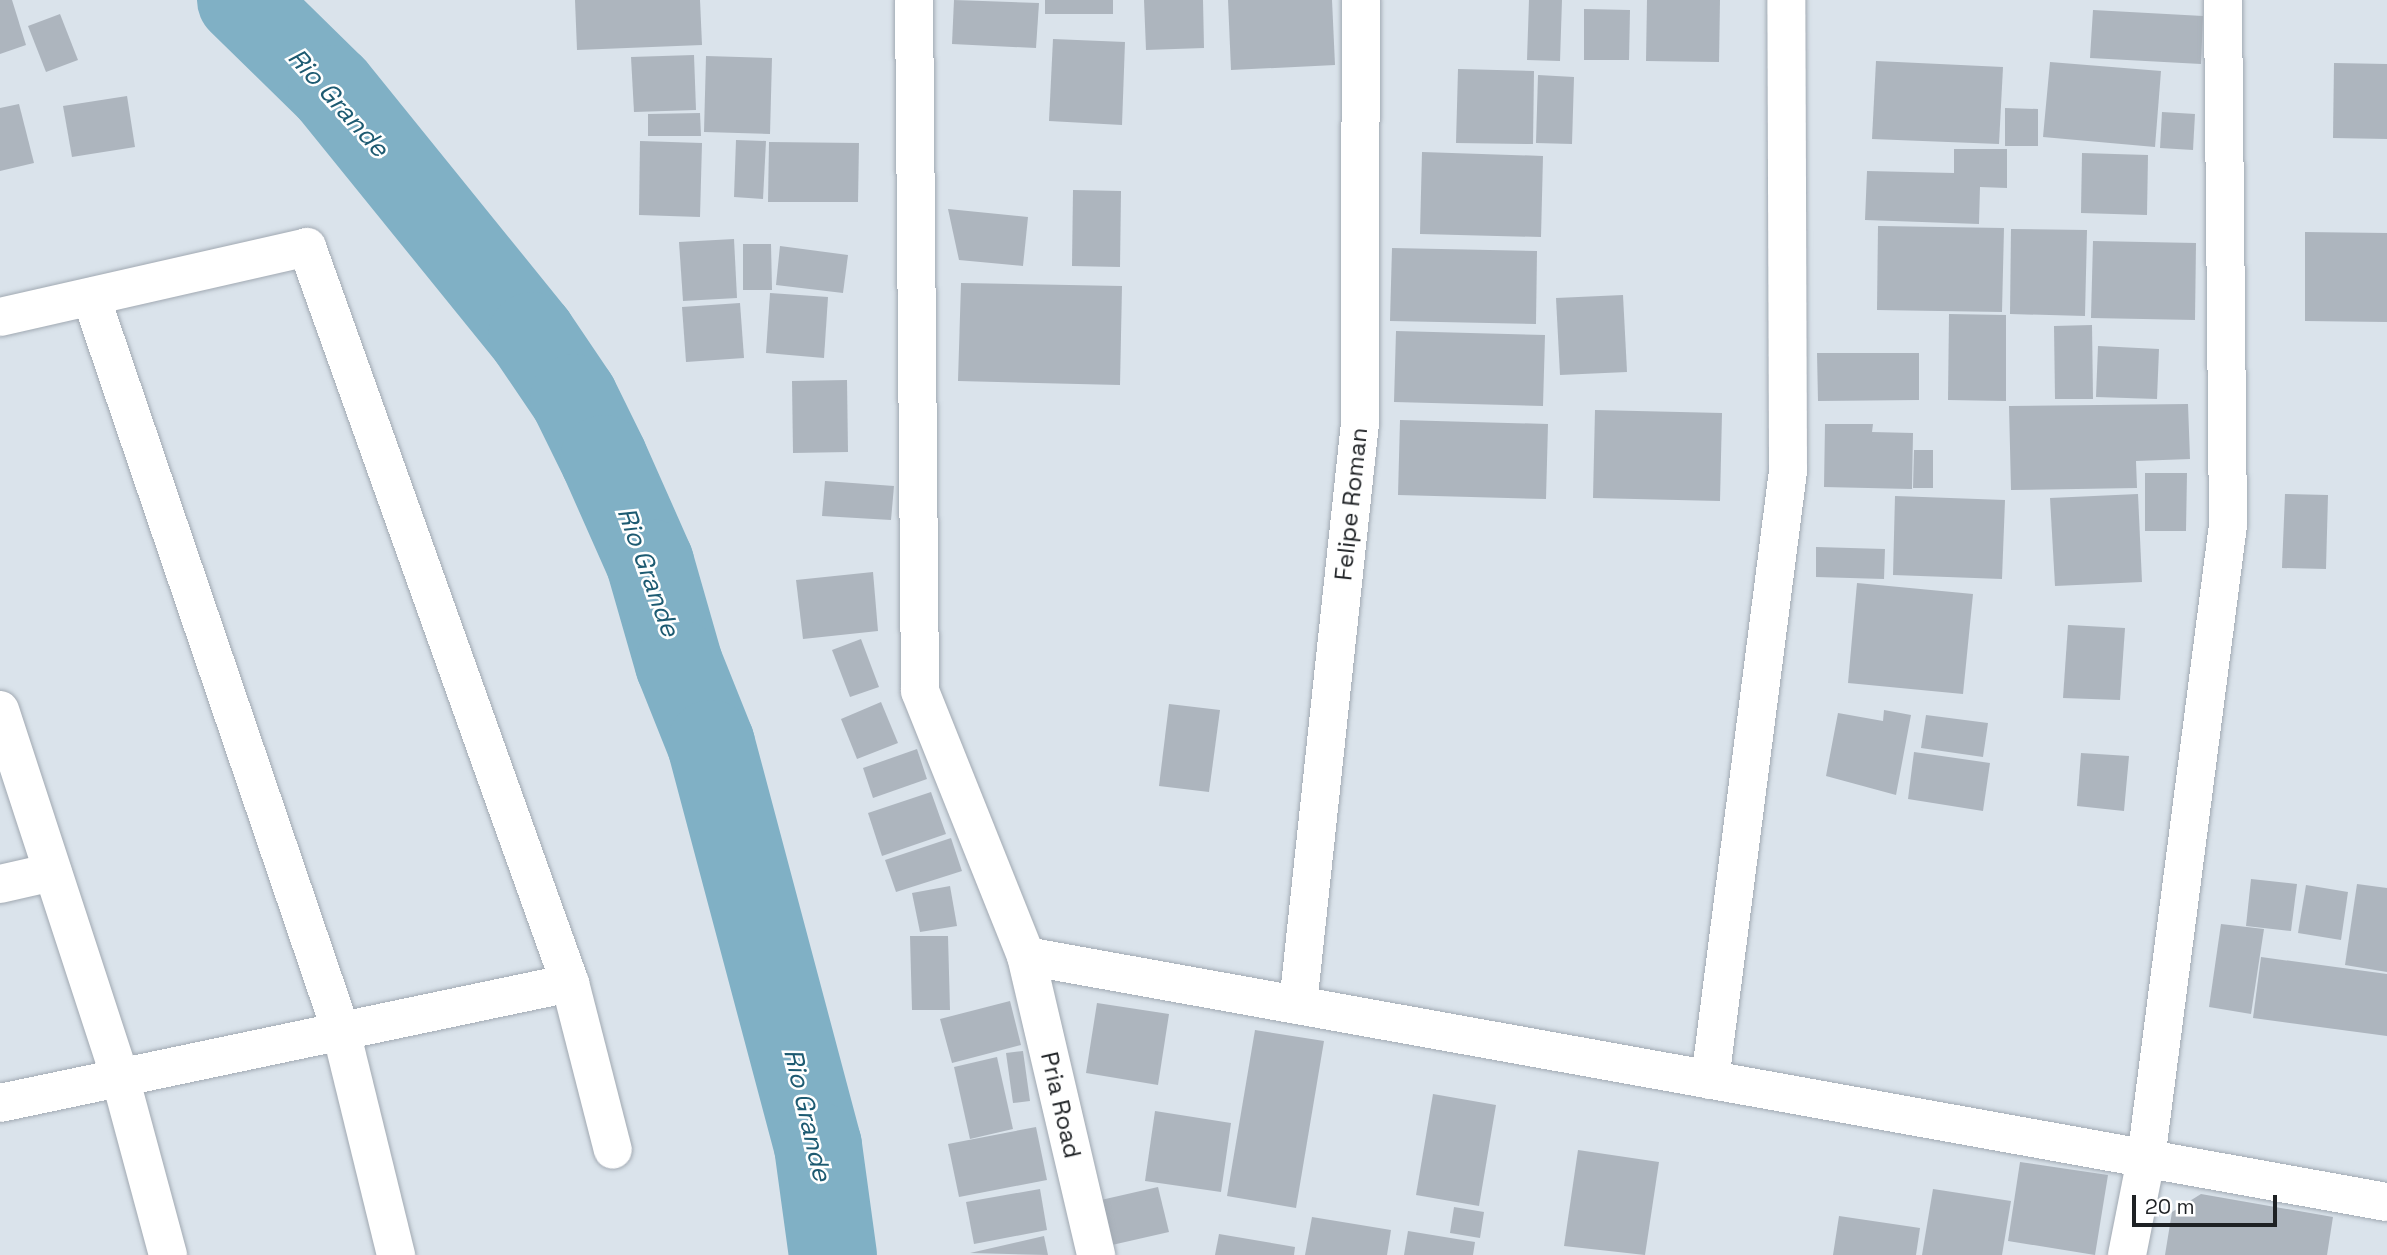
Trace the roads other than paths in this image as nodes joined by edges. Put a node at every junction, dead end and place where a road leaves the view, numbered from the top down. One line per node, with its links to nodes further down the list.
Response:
1 (914, 0): 10 (street, Pria Road)
2 (1360, 0): 12 (street, Felipe Roman)
3 (1786, 0): 15 (street)
4 (2222, 0): 18 (street)
5 (91, 297): 6 (street); 11 (street); 13 (street)
6 (0, 317)
7 (0, 710): 8 (street)
8 (53, 872): 9 (street); 14 (street)
9 (0, 884)
10 (1026, 956): 12 (street); 22 (street, Pria Road)
11 (570, 983): 13 (street); 17 (street)
12 (1298, 1005): 15 (street)
13 (341, 1031): 14 (street); 21 (street)
14 (120, 1077): 16 (street); 20 (street)
15 (1710, 1080): 18 (street)
16 (0, 1103)
17 (613, 1150)
18 (2146, 1159): 19 (street); 23 (street)
19 (2387, 1202)
20 (168, 1255)
21 (396, 1255)
22 (1096, 1255)
23 (2127, 1255)

